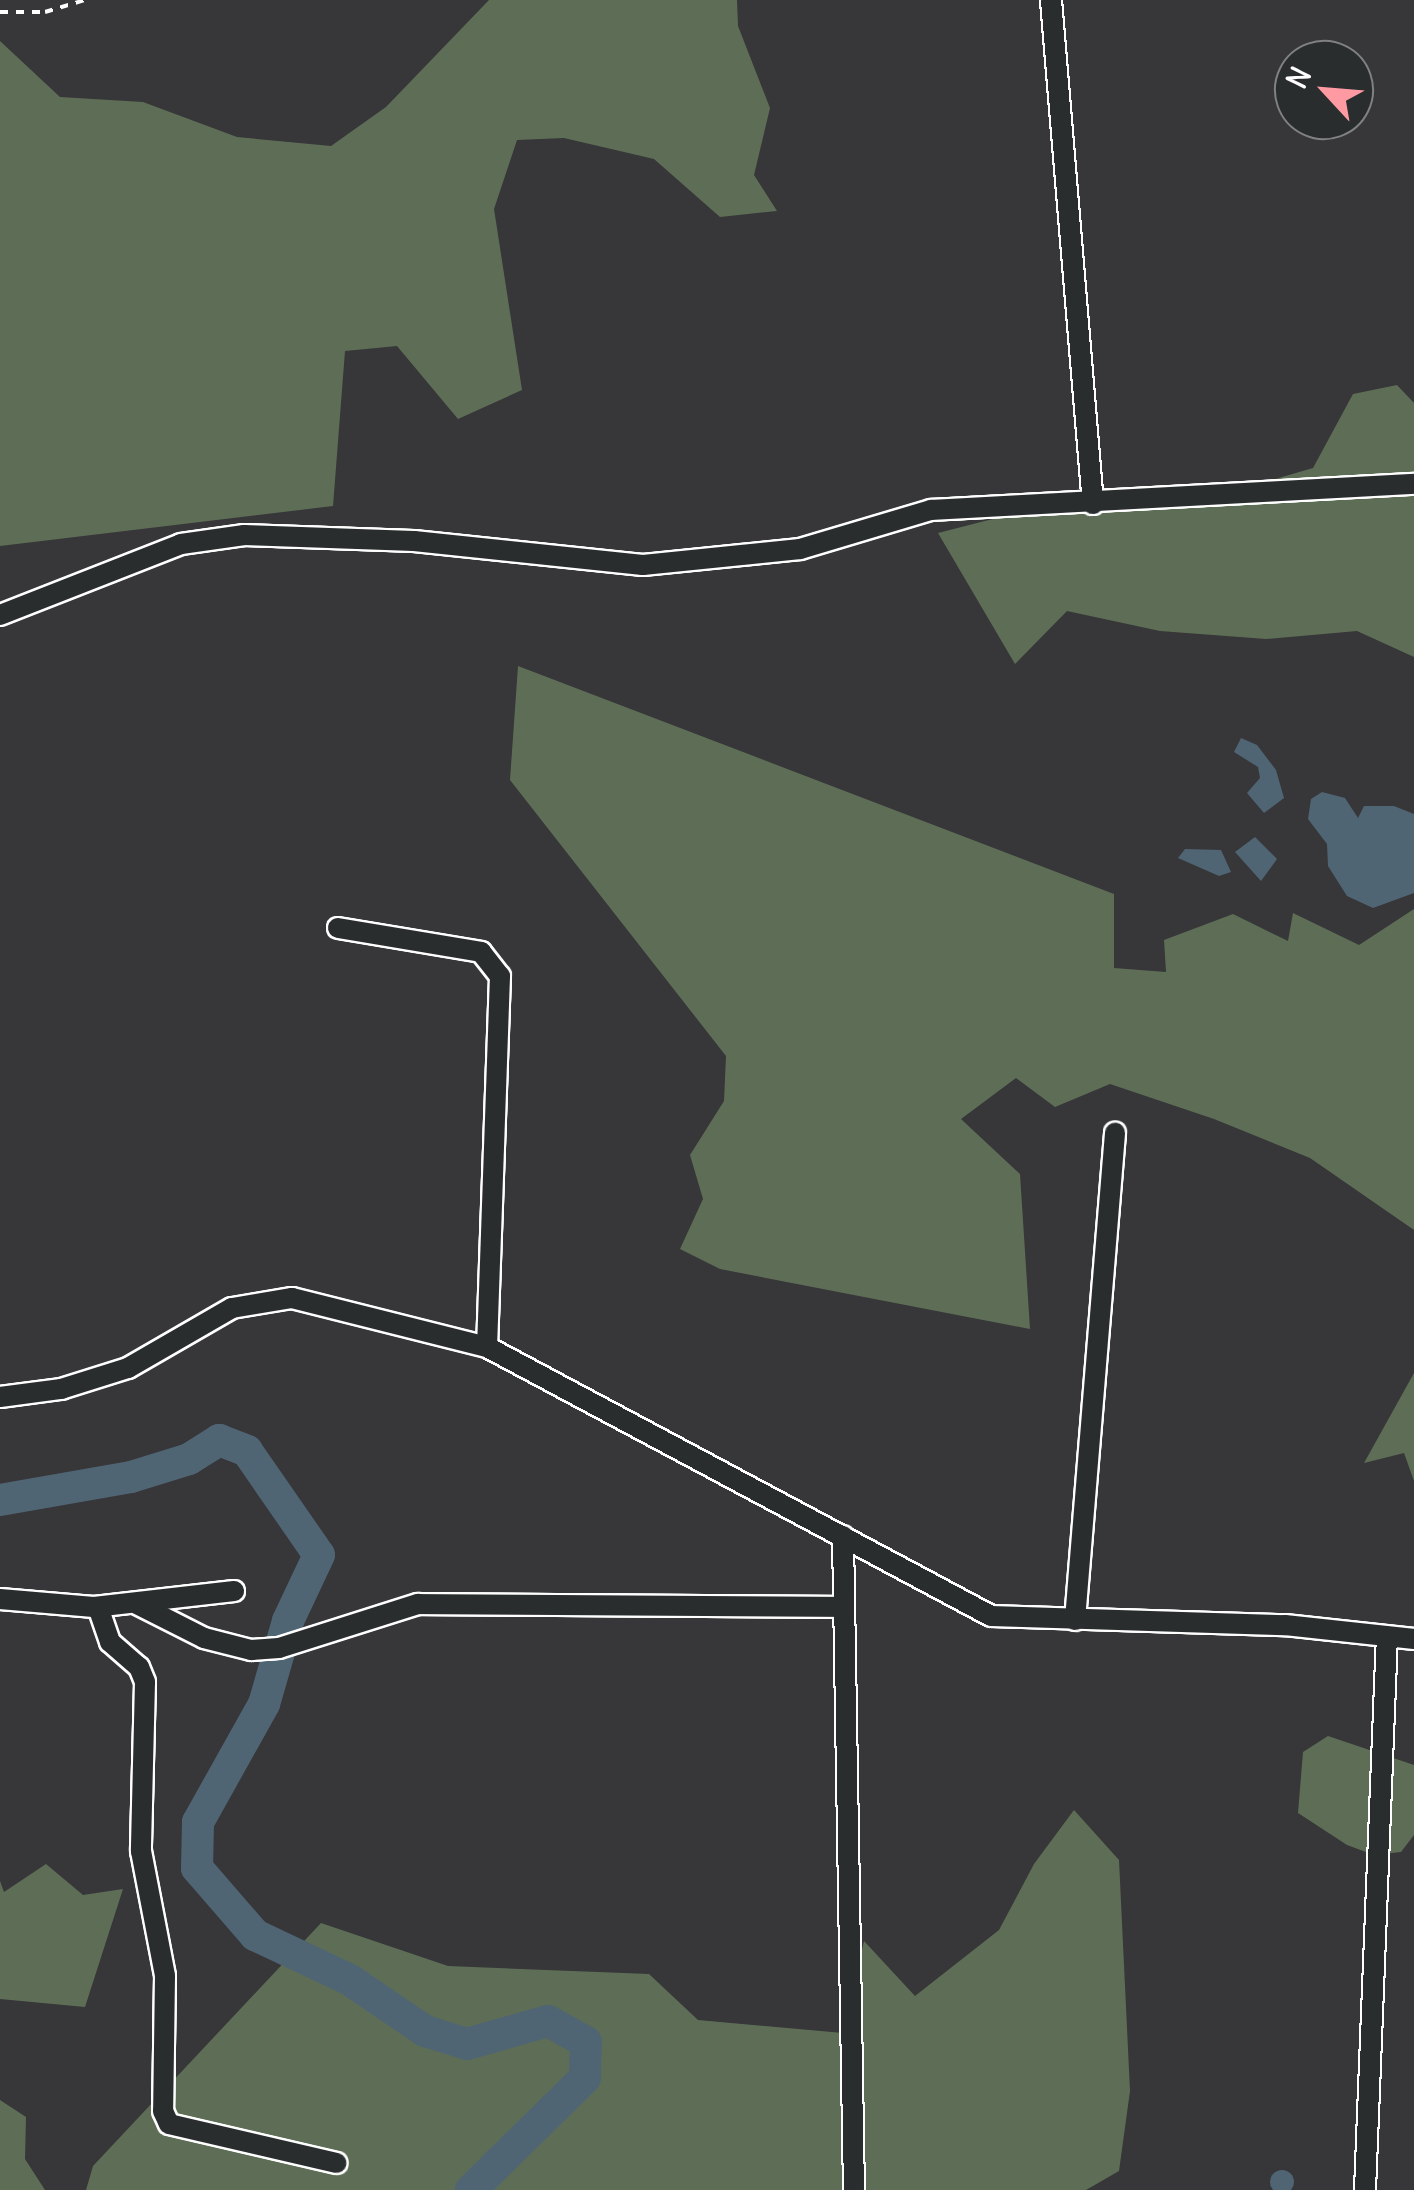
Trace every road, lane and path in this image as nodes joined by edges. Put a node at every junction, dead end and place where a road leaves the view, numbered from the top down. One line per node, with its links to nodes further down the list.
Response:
1 (85, 0): 3 (path)
2 (1051, 0): 5 (street)
3 (0, 12)
4 (1414, 484): 5 (street)
5 (1092, 504): 6 (street)
6 (0, 615)
7 (338, 928): 9 (street)
8 (1115, 1133): 17 (street)
9 (487, 1347): 10 (street); 11 (street)
10 (0, 1397)
11 (843, 1536): 16 (street); 17 (street)
12 (234, 1591): 14 (street)
13 (0, 1598): 15 (street)
14 (137, 1604): 15 (street); 16 (street)
15 (98, 1607): 20 (street)
16 (843, 1607): 21 (street)
17 (1075, 1620): 18 (street)
18 (1388, 1636): 19 (street); 22 (street)
19 (1414, 1638)
20 (337, 2164)
21 (854, 2190)
22 (1364, 2190)

